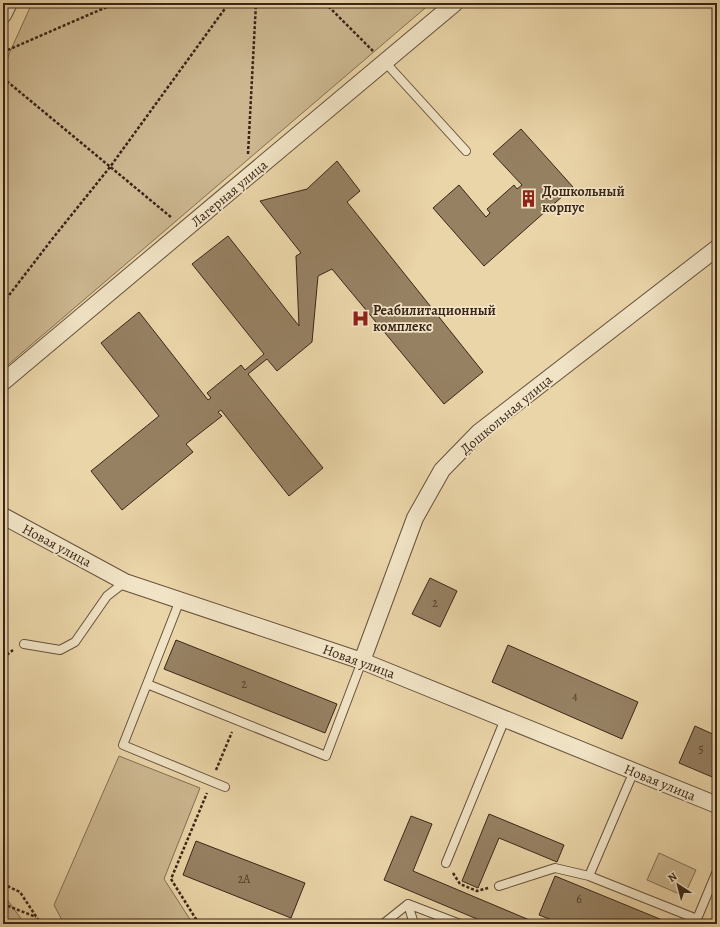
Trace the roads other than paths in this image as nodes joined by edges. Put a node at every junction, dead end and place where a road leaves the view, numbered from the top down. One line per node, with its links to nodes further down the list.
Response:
1 (9, 3): 3 (street)
2 (455, 3): 4 (street, Лагерная улица)
3 (3, 15)
4 (384, 62): 5 (lane); 7 (street, Лагерная улица)
5 (466, 151)
6 (717, 248): 12 (street, Дошкольная улица)
7 (3, 382)
8 (3, 516): 9 (street, Новая улица)
9 (125, 582): 10 (street, Новая улица); 11 (lane)
10 (180, 600): 12 (street, Новая улица); 13 (lane)
11 (24, 644)
12 (362, 661): 13 (lane); 14 (street, Новая улица)
13 (147, 684): 16 (lane)
14 (505, 719): 15 (street, Новая улица); 18 (lane)
15 (634, 771): 17 (street, Новая улица); 20 (lane)
16 (225, 786)
17 (717, 805)
18 (446, 863)
19 (717, 871): 20 (lane)
20 (588, 876): 21 (lane)
21 (499, 886)
22 (408, 904): 23 (lane); 24 (lane); 25 (lane)
23 (383, 924)
24 (414, 924)
25 (460, 924)

